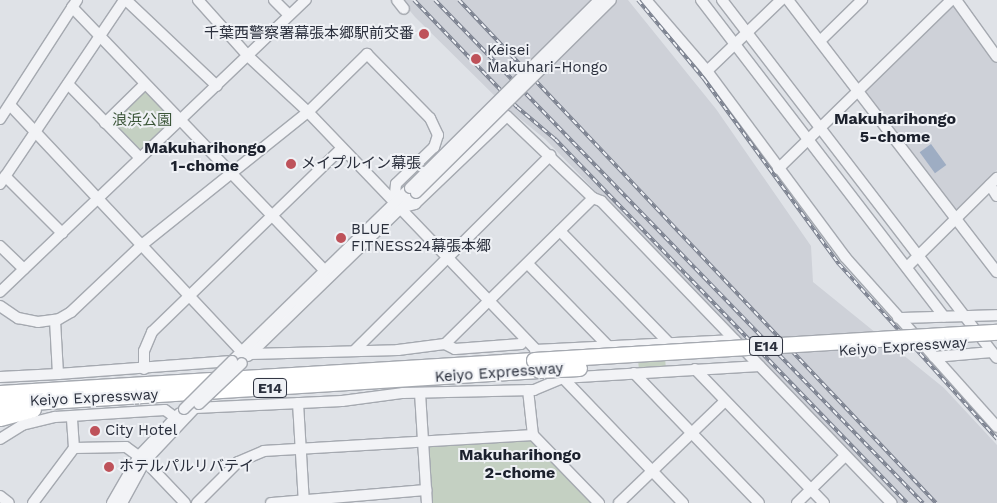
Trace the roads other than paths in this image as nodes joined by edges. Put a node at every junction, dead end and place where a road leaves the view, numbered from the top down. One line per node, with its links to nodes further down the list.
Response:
1 (125, 0): 20 (street); 28 (street)
2 (198, 0): 23 (street)
3 (274, 0): 18 (street)
4 (306, 0): 18 (street)
5 (397, 0): 17 (street)
6 (599, 0): 45 (street, bridge)
7 (611, 0): 45 (street, bridge)
8 (646, 0): 25 (street)
9 (701, 0): 22 (street)
10 (722, 0): 19 (street)
11 (780, 0): 19 (street)
12 (788, 0): 21 (street)
13 (862, 0): 21 (street)
14 (951, 0): 29 (street)
15 (956, 0): 24 (street)
16 (74, 4): 20 (street); 30 (street)
17 (404, 9)
18 (289, 16): 23 (street)
19 (747, 32): 22 (street); 35 (street)
20 (100, 37): 26 (street); 27 (street)
21 (820, 41): 29 (street)
22 (735, 44): 25 (street); 37 (street)
23 (248, 56): 28 (street); 31 (street)
24 (997, 57)
25 (707, 71): 41 (street)
26 (68, 84): 34 (street); 36 (street)
27 (145, 84): 33 (street); 34 (street)
28 (217, 86): 33 (street)
29 (858, 91): 35 (street); 51 (street)
30 (10, 104): 32 (street); 36 (street)
31 (308, 112): 38 (street); 42 (street); 49 (street)
32 (0, 119)
33 (180, 120): 40 (street); 42 (street)
34 (105, 123): 40 (street)
35 (822, 128): 37 (street); 56 (street)
36 (35, 132): 43 (street); 47 (street)
37 (809, 140): 41 (street); 60 (street)
38 (342, 148): 49 (street); 50 (street)
39 (551, 155): 48 (street); 49 (street); 57 (street)
40 (140, 158): 47 (street)
41 (778, 169): 71 (street)
42 (230, 173): 50 (street); 54 (street)
43 (3, 180): 53 (street)
44 (993, 182): 46 (street); 51 (street)
45 (413, 190): 49 (street)
46 (997, 196)
47 (100, 197): 53 (street); 54 (street)
48 (593, 198): 52 (street); 75 (street)
49 (397, 205): 57 (street); 62 (street); 81 (street)
50 (273, 218): 62 (street); 65 (street)
51 (957, 219): 56 (street); 58 (street)
52 (560, 231): 59 (street); 77 (street)
53 (62, 233): 61 (street)
54 (143, 244): 65 (street); 72 (street)
55 (0, 246): 61 (street)
56 (919, 255): 60 (street); 69 (street)
57 (447, 258): 66 (street); 79 (street)
58 (993, 259): 63 (street)
59 (528, 264): 66 (street); 78 (street)
60 (907, 267): 70 (street)
61 (24, 269): 64 (street)
62 (324, 270): 81 (street)
63 (997, 272)
64 (0, 292)
65 (191, 294): 81 (street); 86 (street)
66 (490, 302): 74 (street); 76 (street)
67 (0, 306): 72 (street)
68 (997, 315): 69 (street)
69 (964, 316): 70 (street); 80 (street)
70 (944, 317): 71 (street)
71 (898, 318): 82 (street)
72 (55, 320): 89 (street)
73 (997, 332): 83 (highway, Keiyo Expressway / E14, bridge)
74 (524, 340): 76 (street); 83 (street)
75 (735, 340): 77 (street); 85 (street)
76 (445, 344): 79 (street)
77 (670, 344): 78 (street)
78 (609, 348): 83 (street)
79 (355, 350): 81 (street)
80 (995, 351): 82 (street); 83 (highway, Keiyo Expressway / E14, bridge)
81 (246, 353): 84 (street)
82 (934, 357): 103 (street)
83 (536, 360): 91 (street); 93 (highway, Keiyo Expressway / E14); 95 (highway, Keiyo Expressway / E14)
84 (237, 362): 86 (street); 99 (street, bridge); 101 (street, bridge)
85 (760, 366): 87 (street); 110 (street)
86 (144, 369): 89 (street)
87 (696, 369): 88 (street); 96 (street)
88 (634, 373): 91 (street); 104 (street)
89 (58, 374): 90 (street)
90 (0, 376)
91 (562, 378): 92 (street); 112 (street)
92 (528, 390): 94 (street); 105 (street)
93 (0, 392)
94 (420, 392): 97 (street); 107 (street)
95 (86, 399): 98 (highway, Keiyo Expressway / E14); 102 (highway)
96 (725, 401): 104 (street); 114 (street)
97 (298, 403): 99 (street); 109 (street)
98 (0, 404)
99 (195, 408): 111 (street)
100 (72, 416): 101 (street); 106 (street); 108 (street)
101 (176, 418): 111 (street)
102 (0, 420)
103 (997, 427)
104 (692, 433): 112 (street); 128 (street)
105 (533, 435): 107 (street); 125 (street)
106 (0, 439)
107 (424, 442): 109 (street); 113 (street)
108 (74, 448): 111 (street); 118 (street)
109 (301, 449): 116 (street); 122 (street)
110 (845, 456): 114 (street); 131 (street)
111 (142, 459): 119 (street); 120 (street); 121 (street)
112 (652, 471): 126 (street); 127 (street)
113 (426, 490): 116 (street); 124 (street)
114 (810, 490): 129 (street); 130 (street)
115 (0, 496): 117 (street)
116 (304, 501): 123 (street)
117 (9, 503)
118 (32, 503)
119 (112, 503)
120 (122, 503)
121 (185, 503)
122 (197, 503)
123 (271, 503)
124 (427, 503)
125 (599, 503)
126 (619, 503)
127 (683, 503)
128 (760, 503)
129 (797, 503)
130 (824, 503)
131 (892, 503)

